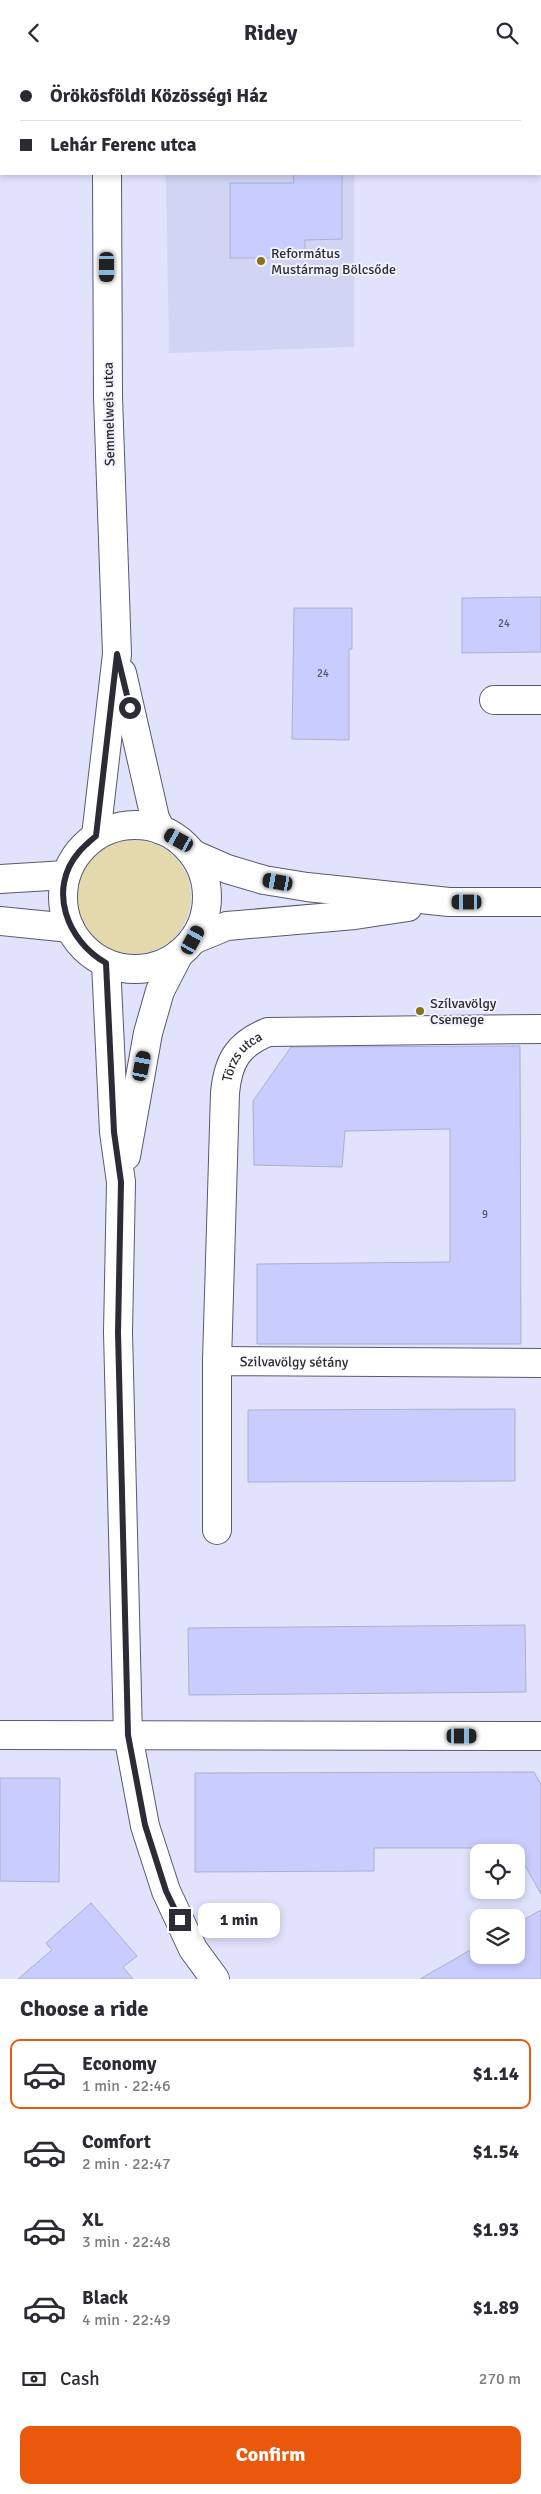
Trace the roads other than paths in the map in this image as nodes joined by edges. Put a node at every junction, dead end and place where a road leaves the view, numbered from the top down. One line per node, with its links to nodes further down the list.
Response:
1 (107, 175): 2 (street, Semmelweis utca)
2 (117, 654): 5 (street, Semmelweis utca); 6 (street, Semmelweis utca)
3 (541, 699): 4 (street)
4 (494, 700)
5 (161, 830): 6 (street); 7 (street)
6 (96, 836): 8 (street)
7 (193, 854): 10 (street); 14 (street)
8 (66, 875): 9 (street); 13 (street)
9 (0, 879)
10 (449, 901): 11 (street); 14 (street)
11 (541, 902)
12 (0, 921): 13 (street)
13 (70, 928): 15 (street)
14 (186, 947): 15 (street); 17 (street)
15 (106, 963): 17 (street)
16 (541, 1029): 18 (street, Törzs utca)
17 (121, 1182): 22 (street)
18 (217, 1361): 19 (street, Szilvavölgy sétány); 20 (street)
19 (541, 1363)
20 (217, 1530)
21 (0, 1735): 22 (street)
22 (128, 1735): 23 (street); 24 (street)
23 (541, 1736)
24 (216, 1979)

